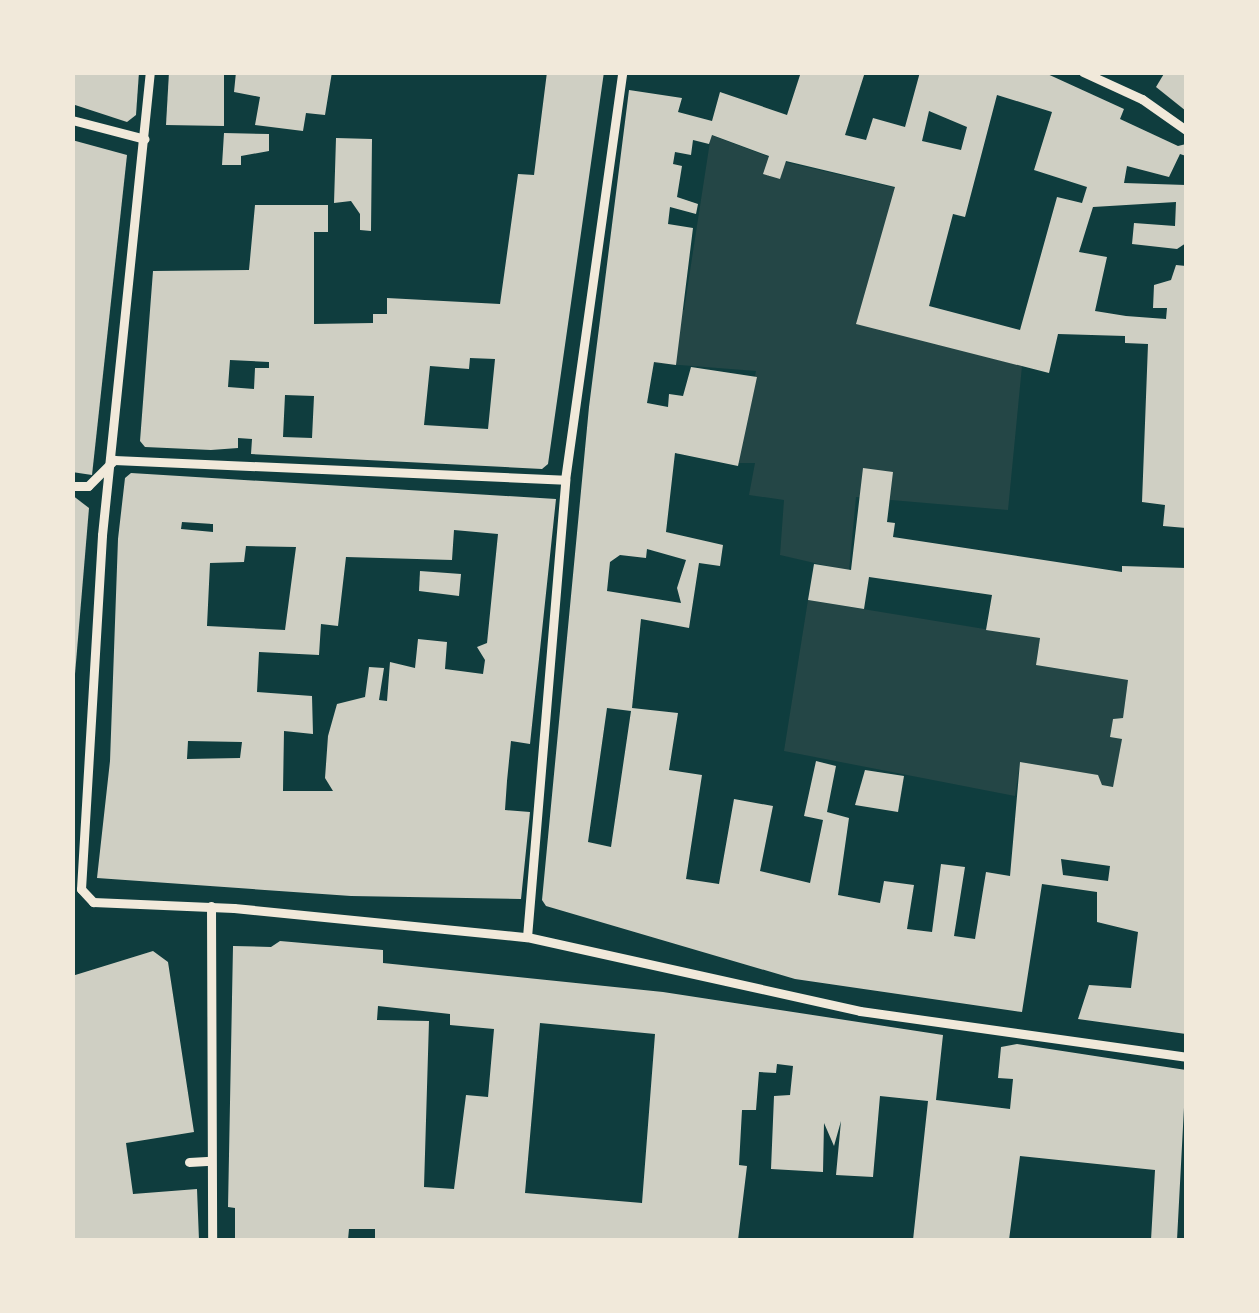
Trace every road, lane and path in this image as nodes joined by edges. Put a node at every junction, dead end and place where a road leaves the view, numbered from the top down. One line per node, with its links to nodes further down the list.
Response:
1 (150, 72): 6 (street)
2 (622, 72): 8 (street)
3 (1083, 72): 5 (street)
4 (72, 120): 6 (street)
5 (1186, 130)
6 (145, 140): 7 (street)
7 (114, 460): 8 (street); 9 (street); 10 (street)
8 (565, 480): 12 (street)
9 (72, 486)
10 (77, 888): 11 (street)
11 (211, 906): 12 (street); 14 (street)
12 (527, 937): 13 (street)
13 (1186, 1057)
14 (212, 1161): 15 (street); 16 (street)
15 (188, 1162)
16 (212, 1240)

